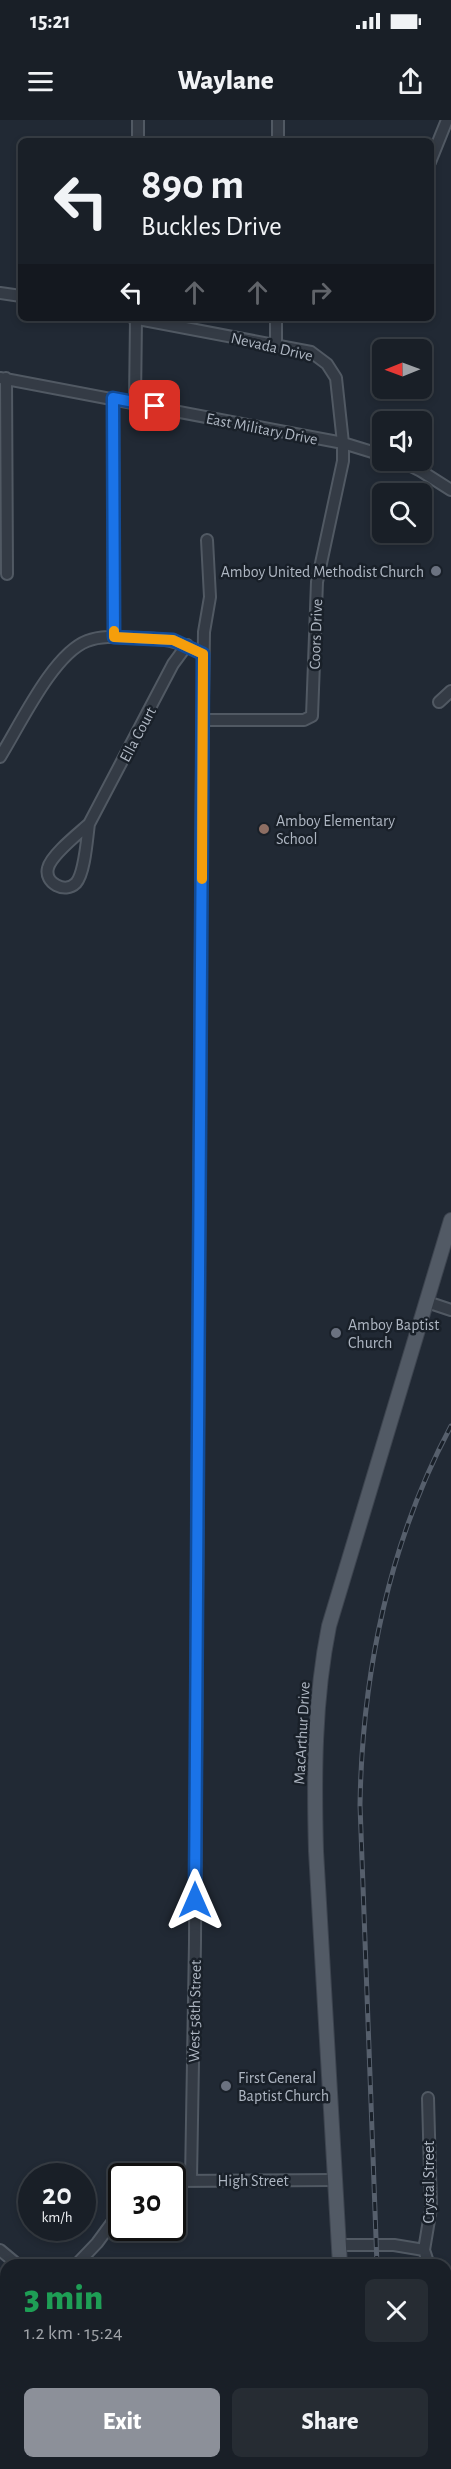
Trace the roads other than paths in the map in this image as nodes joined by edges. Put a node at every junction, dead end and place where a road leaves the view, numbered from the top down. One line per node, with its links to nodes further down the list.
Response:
1 (138, 120): 4 (street)
2 (278, 120): 5 (street)
3 (447, 120): 6 (street)
4 (138, 138)
5 (278, 138)
6 (434, 152)
7 (0, 293): 8 (street)
8 (18, 296)
9 (135, 321): 15 (street)
10 (151, 321): 12 (street, Nevada Drive)
11 (276, 321): 12 (street)
12 (276, 345): 16 (street, Nevada Drive)
13 (3, 378): 14 (street, East Military Drive); 21 (street)
14 (113, 398): 15 (street, East Military Drive); 22 (street)
15 (135, 402): 16 (street, East Military Drive)
16 (343, 443): 17 (street, East Military Drive); 27 (street, Coors Drive)
17 (372, 452)
18 (422, 471): 19 (street)
19 (451, 490)
20 (207, 540): 24 (street, West 58th Street)
21 (7, 574)
22 (114, 637): 23 (street); 28 (street)
23 (187, 645): 24 (street); 29 (street, Ella Court)
24 (203, 654): 27 (street, West 58th Street)
25 (451, 691): 26 (street)
26 (439, 702)
27 (203, 720): 35 (street, West 58th Street)
28 (0, 757)
29 (89, 824): 29 (street, Ella Court)
30 (451, 1221): 31 (main road, MacArthur Drive)
31 (427, 1302): 32 (street); 36 (main road, MacArthur Drive)
32 (451, 1310)
33 (428, 2098): 39 (street, Crystal Street)
34 (186, 2180): 35 (street, High Street)
35 (191, 2180): 36 (street, High Street)
36 (334, 2180): 38 (main road, MacArthur Drive)
37 (108, 2228): 40 (street)
38 (339, 2245): 39 (street); 41 (main road, MacArthur Drive)
39 (424, 2250): 42 (street, Crystal Street)
40 (82, 2259)
41 (340, 2259)
42 (427, 2259)

